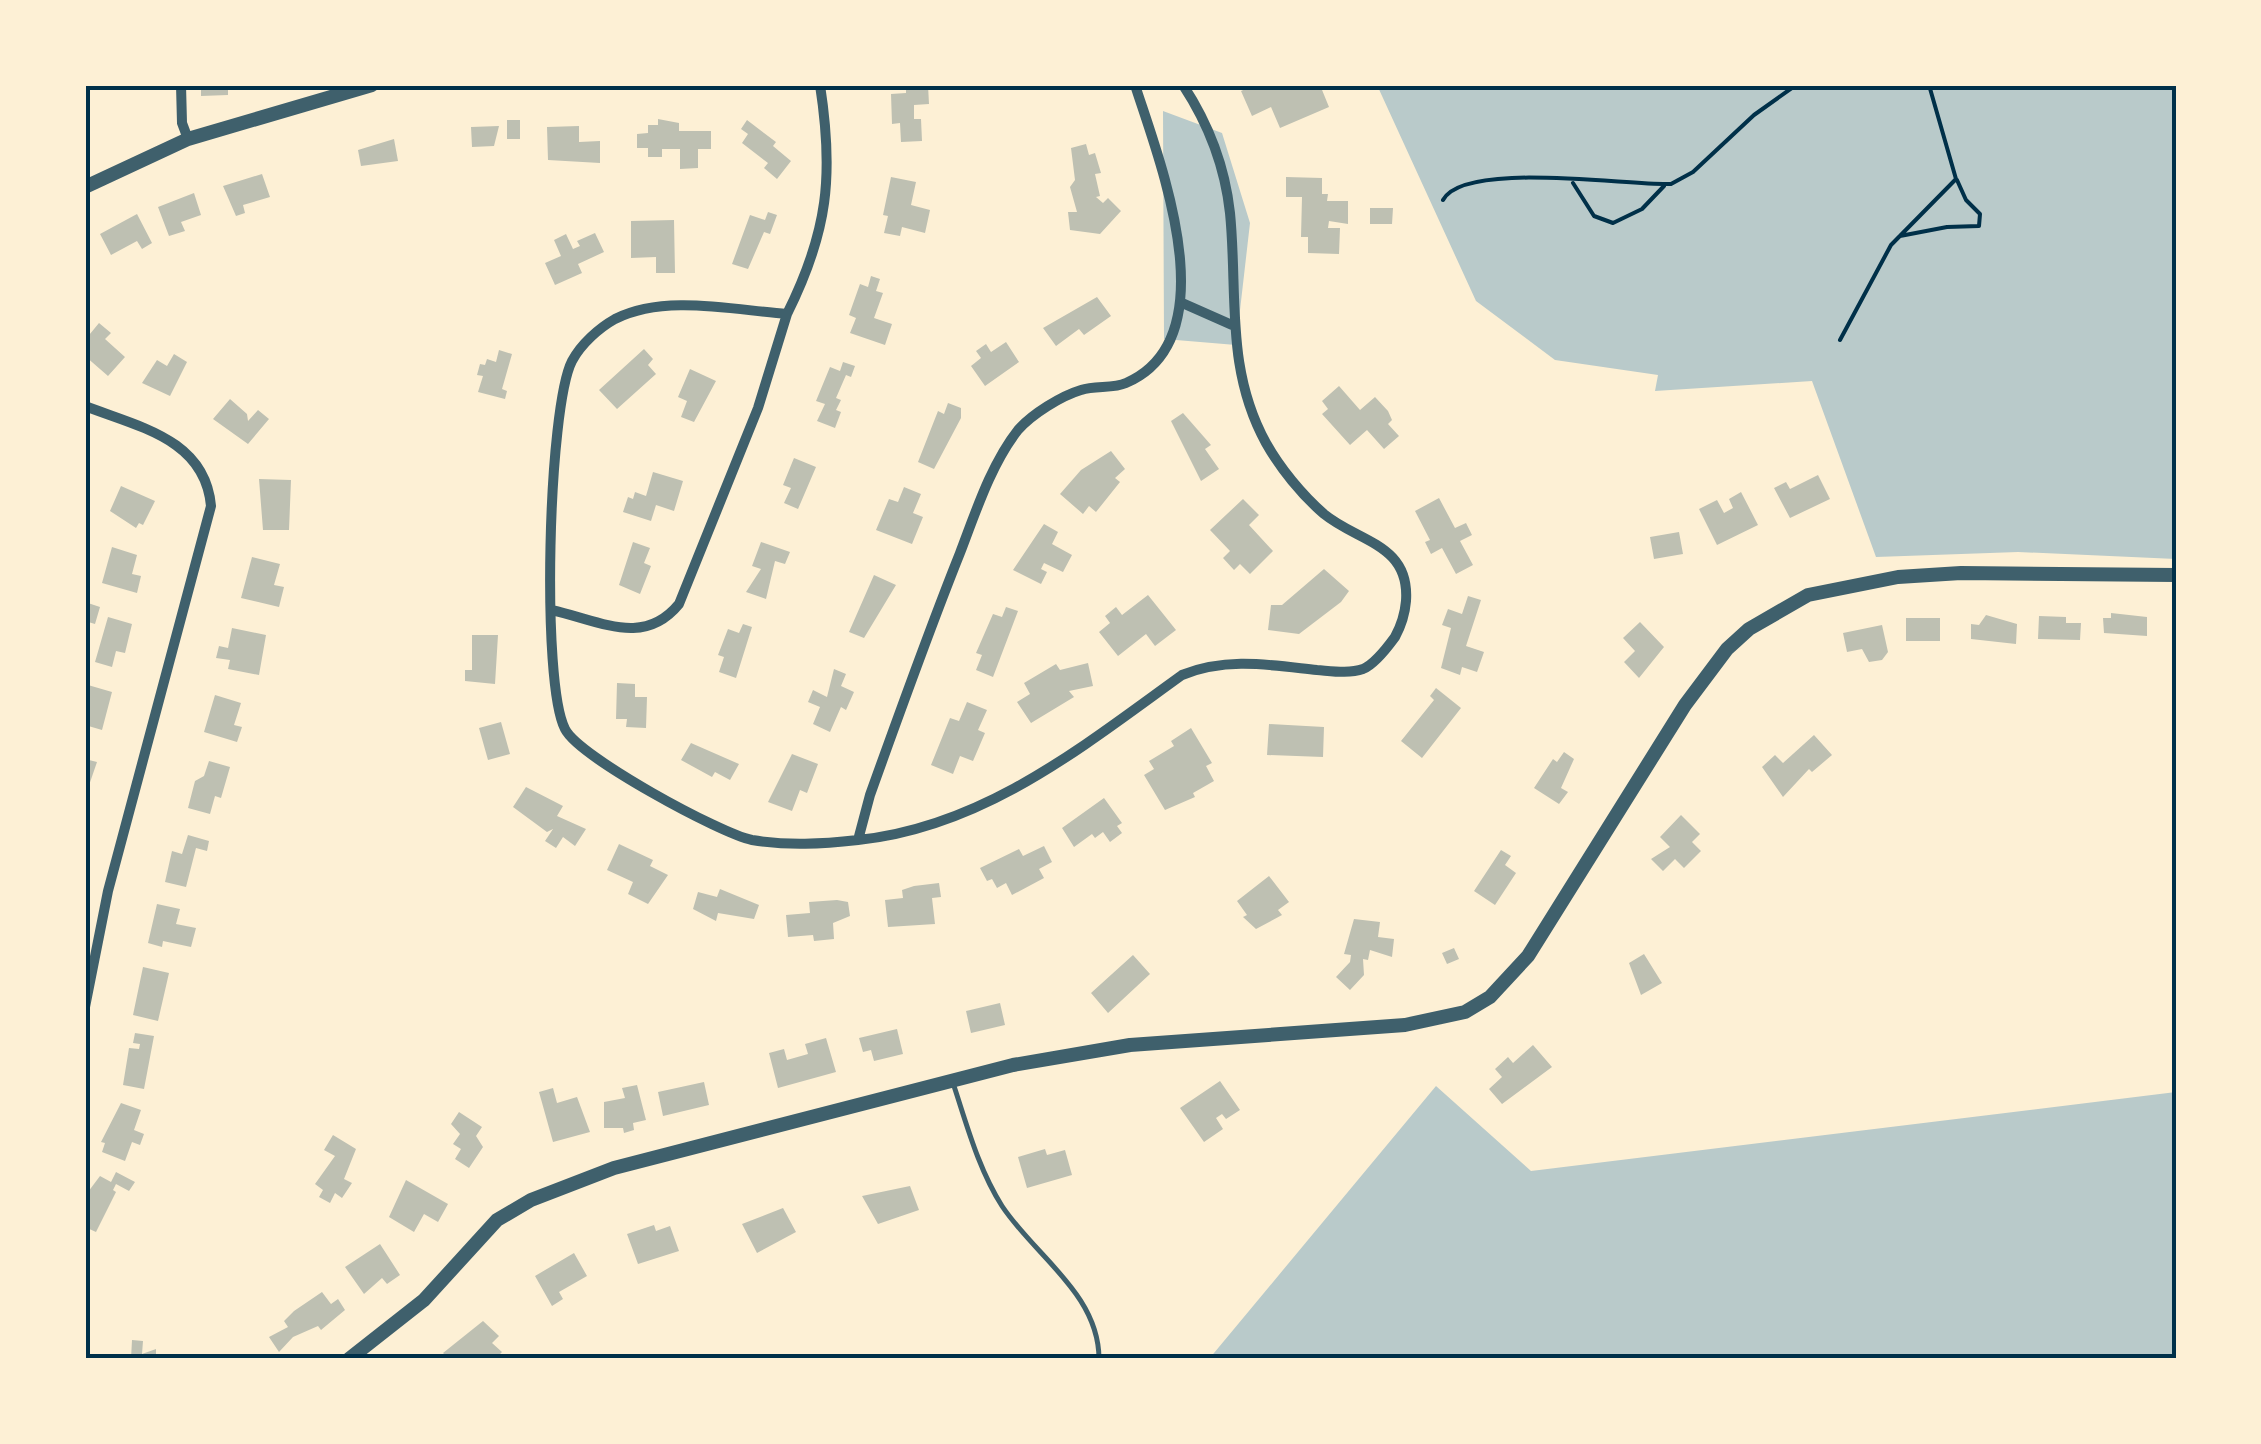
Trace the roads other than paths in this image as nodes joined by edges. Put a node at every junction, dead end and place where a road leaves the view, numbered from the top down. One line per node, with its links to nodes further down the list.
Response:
1 (181, 85): 6 (street)
2 (372, 85): 6 (street)
3 (820, 85): 9 (street)
4 (1135, 85): 8 (street)
5 (1183, 85): 10 (street)
6 (188, 139): 7 (street)
7 (85, 186)
8 (1180, 302): 10 (street); 14 (street)
9 (787, 314): 13 (street); 13 (street)
10 (1232, 325): 14 (street)
11 (85, 406): 15 (street)
12 (2176, 574): 16 (street)
13 (551, 610): 14 (street)
14 (858, 840)
15 (85, 1007)
16 (952, 1080): 17 (street); 18 (lane)
17 (349, 1359)
18 (1099, 1359)

